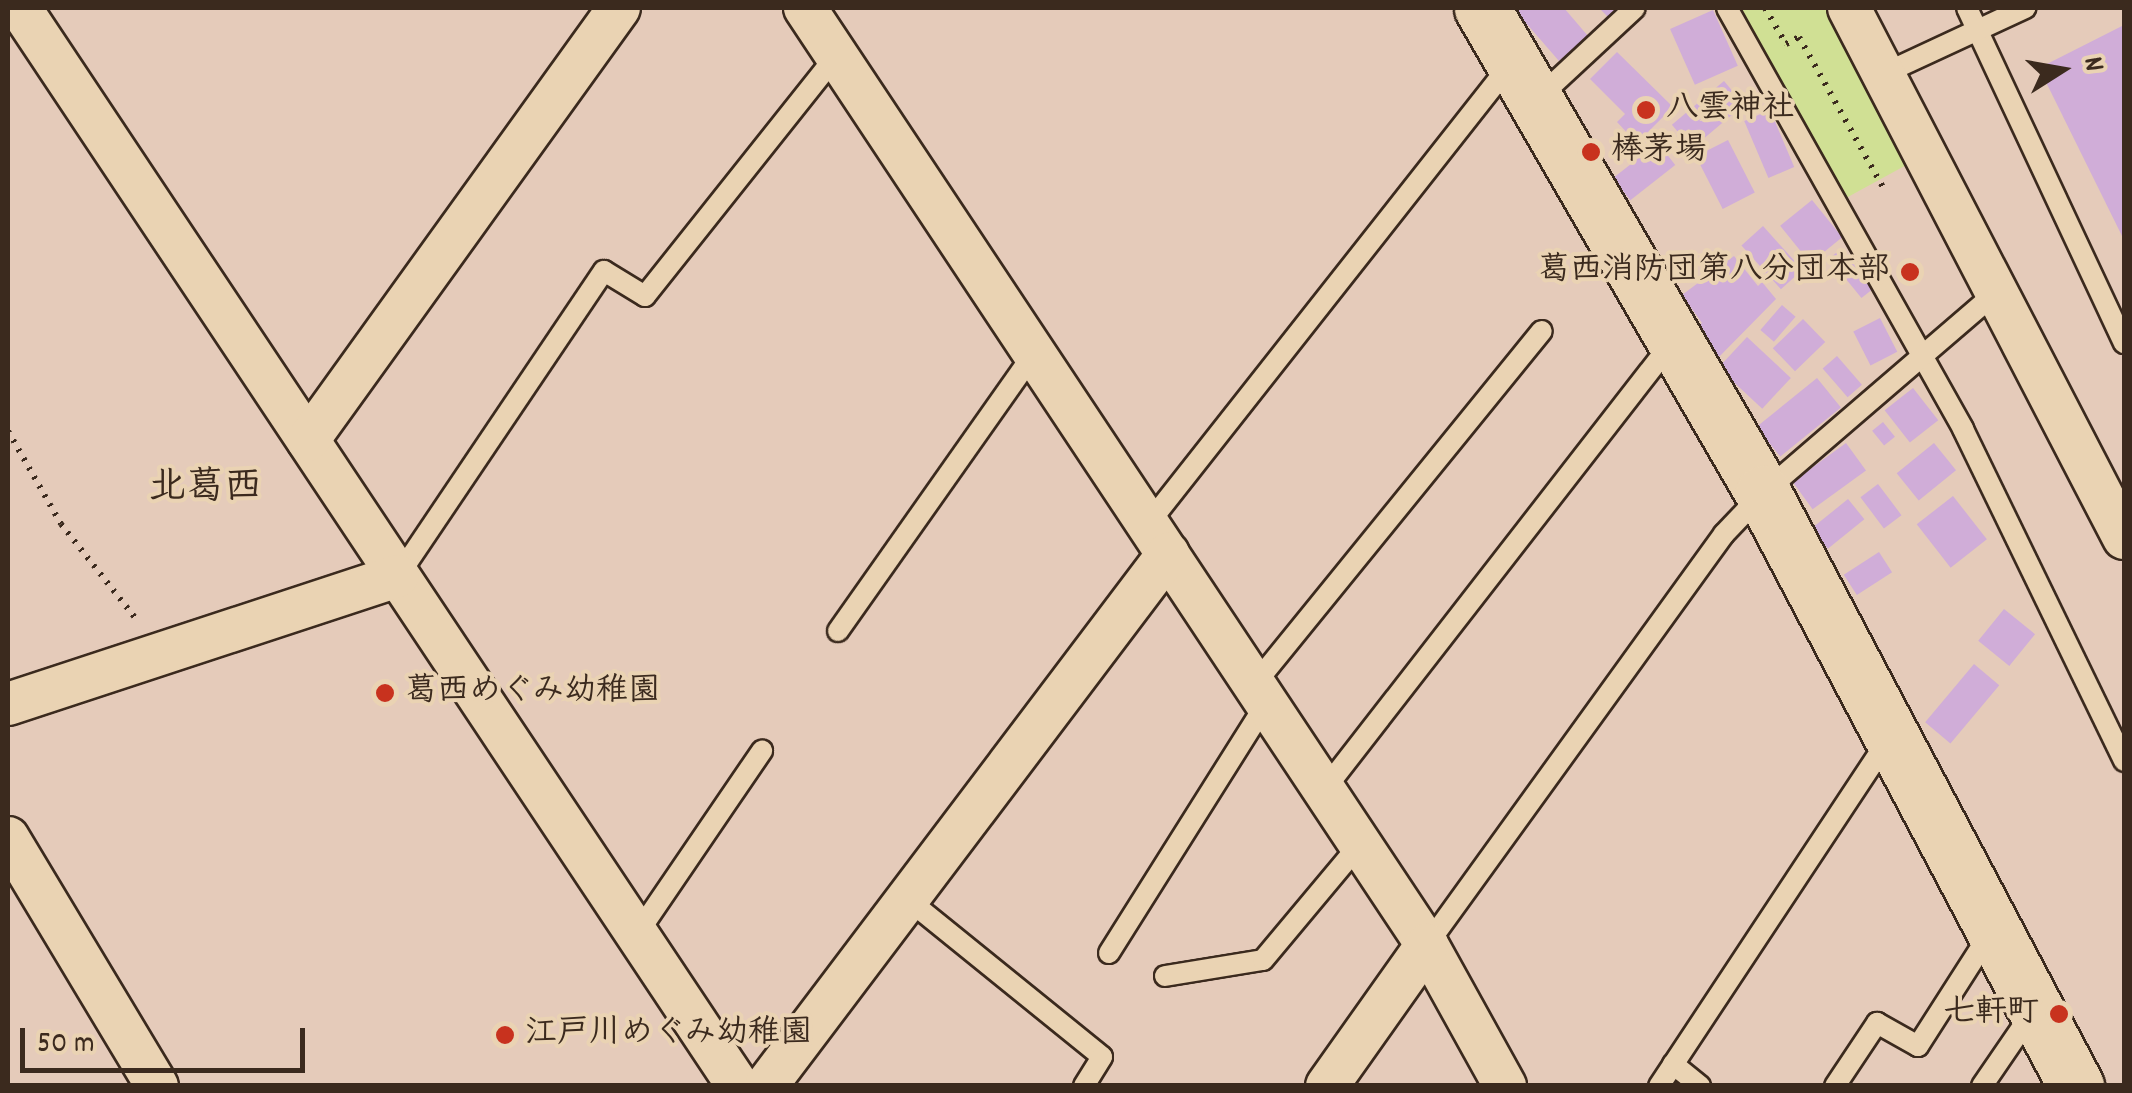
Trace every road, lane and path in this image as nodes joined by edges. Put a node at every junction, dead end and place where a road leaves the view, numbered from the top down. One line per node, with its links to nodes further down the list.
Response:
1 (619, 8): 22 (street)
2 (1482, 8): 13 (street)
3 (1635, 8): 13 (lane)
4 (1727, 8): 20 (lane)
5 (1765, 8): 14 (path)
6 (1848, 8): 12 (street)
7 (1967, 8): 11 (lane)
8 (2025, 8): 11 (lane)
9 (38, 16): 22 (street)
10 (821, 23): 19 (street); 26 (lane)
11 (1978, 30): 12 (lane); 18 (lane)
12 (1884, 74): 15 (street)
13 (1525, 80): 17 (street); 25 (lane)
14 (1884, 189)
15 (1998, 292): 20 (lane); 24 (street)
16 (1542, 331): 29 (lane)
17 (1673, 341): 23 (street); 34 (lane)
18 (2124, 343)
19 (1034, 353): 25 (street); 27 (lane)
20 (1922, 354): 23 (lane); 33 (lane)
21 (8, 431): 28 (path)
22 (308, 440): 26 (street)
23 (1763, 493): 31 (street); 40 (lane)
24 (2124, 538)
25 (1158, 539): 29 (street); 37 (street)
26 (398, 576): 28 (street); 39 (street)
27 (838, 631)
28 (156, 654): 30 (street)
29 (1260, 694): 34 (street); 41 (lane)
30 (8, 704)
31 (1892, 734): 38 (street); 44 (lane)
32 (762, 751): 39 (lane)
33 (2124, 760)
34 (1324, 790): 36 (street)
35 (8, 838): 45 (street)
36 (1360, 844): 40 (street); 42 (lane)
37 (906, 898): 47 (street); 48 (lane)
38 (1993, 928): 43 (street); 53 (lane)
39 (636, 934): 46 (street)
40 (1427, 945): 49 (street); 50 (street)
41 (1109, 952)
42 (1165, 976)
43 (2035, 1007): 54 (lane); 55 (street)
44 (1673, 1064): 51 (lane); 52 (lane)
45 (157, 1086)
46 (738, 1086)
47 (766, 1086)
48 (1084, 1086)
49 (1327, 1086)
50 (1505, 1086)
51 (1659, 1086)
52 (1700, 1086)
53 (1836, 1086)
54 (1982, 1086)
55 (2076, 1086)

